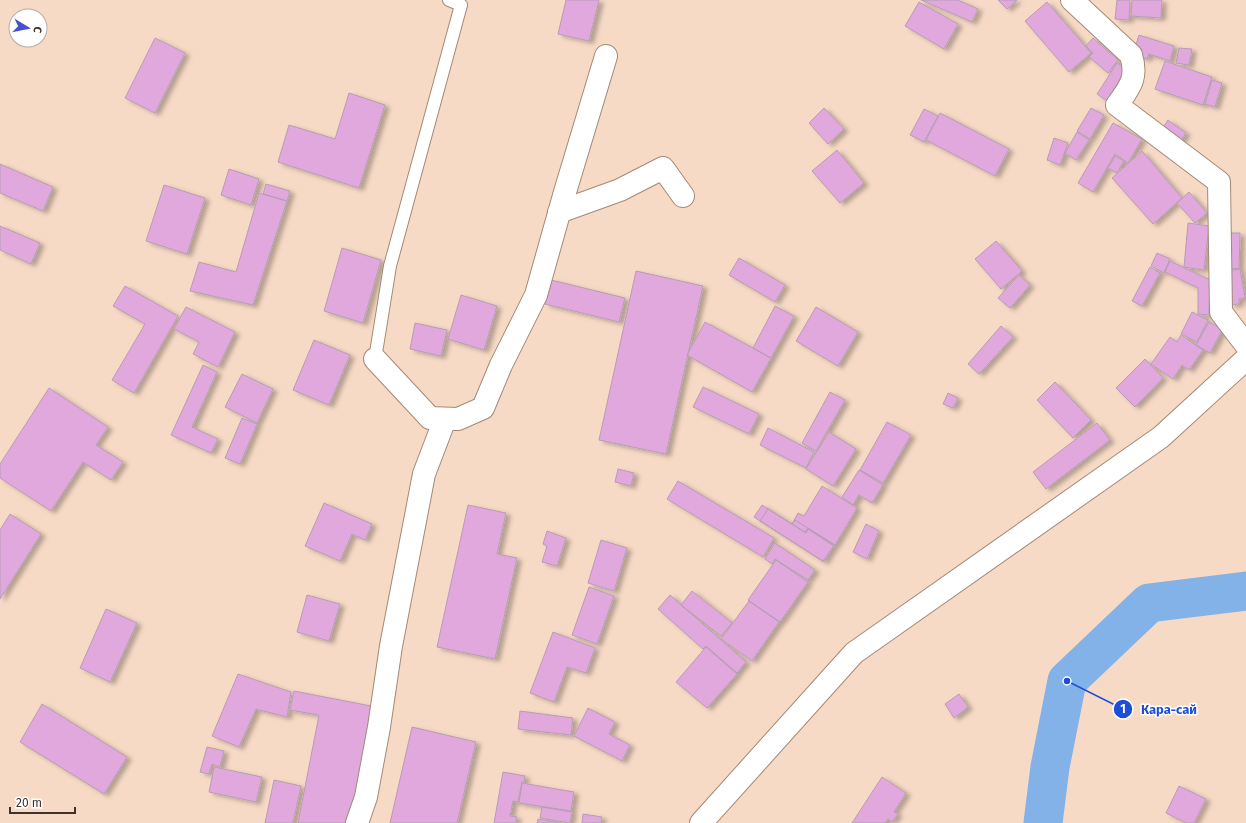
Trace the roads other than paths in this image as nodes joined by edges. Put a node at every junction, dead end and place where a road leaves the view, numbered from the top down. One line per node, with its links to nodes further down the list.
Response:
1 (449, 0): 7 (lane)
2 (1072, 0): 6 (street)
3 (606, 56): 5 (street)
4 (683, 196): 5 (street)
5 (559, 212): 9 (street)
6 (1246, 345)
7 (375, 359): 9 (street)
8 (1246, 359): 11 (street)
9 (445, 419): 10 (street)
10 (357, 823)
11 (701, 823)

